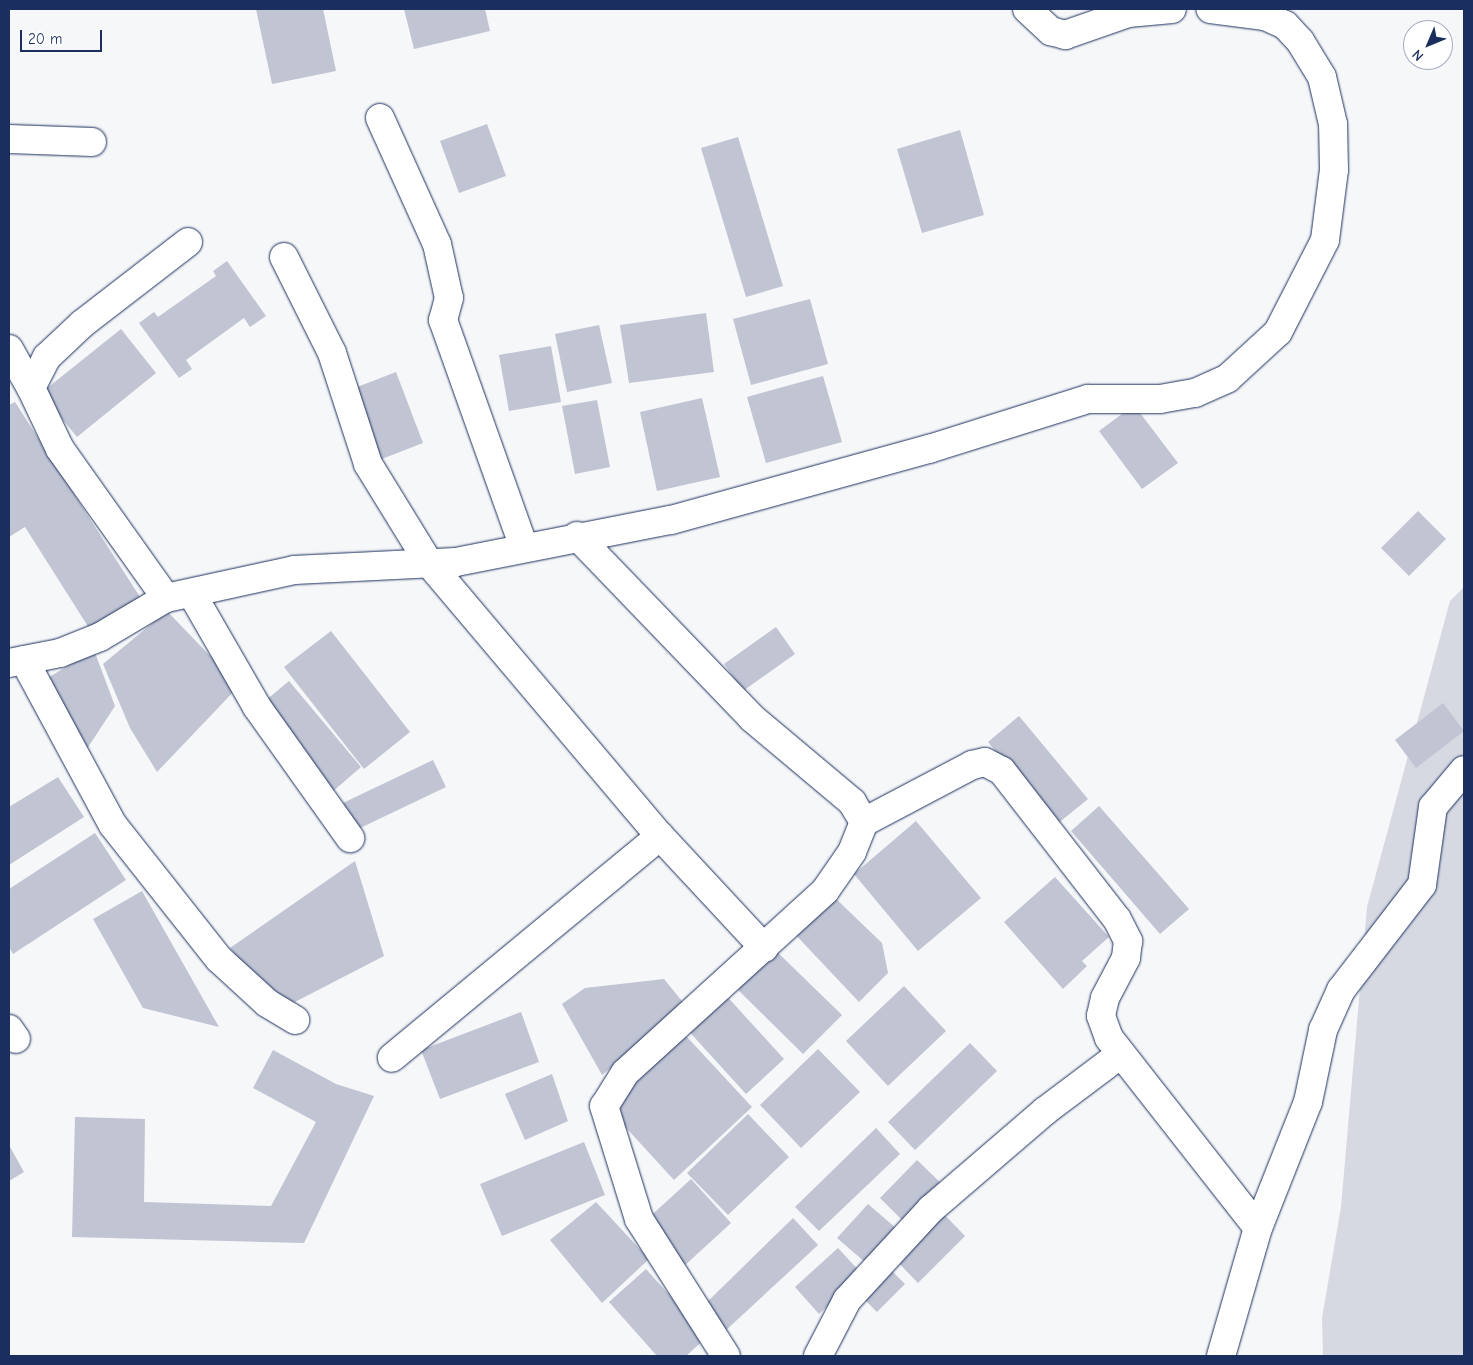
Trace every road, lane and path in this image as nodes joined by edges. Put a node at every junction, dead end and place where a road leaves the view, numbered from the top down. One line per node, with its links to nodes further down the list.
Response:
1 (1027, 9): 2 (street)
2 (1172, 9)
3 (1210, 9): 11 (street)
4 (380, 118): 12 (street)
5 (9, 139): 6 (street)
6 (92, 142)
7 (188, 242): 10 (street)
8 (284, 257): 13 (street)
9 (9, 350): 10 (street)
10 (31, 388): 14 (street)
11 (577, 536): 12 (street); 17 (street)
12 (524, 547): 13 (street)
13 (429, 563): 14 (street); 18 (street)
14 (179, 596): 15 (street); 19 (street)
15 (16, 661): 21 (street)
16 (1464, 770): 24 (street)
17 (864, 822): 20 (street); 22 (street)
18 (660, 836): 20 (street); 23 (street)
19 (350, 838)
20 (764, 948): 25 (street)
21 (295, 1020)
22 (1121, 1054): 24 (street); 26 (street)
23 (392, 1058)
24 (1258, 1228): 27 (street)
25 (726, 1356)
26 (818, 1356)
27 (1221, 1356)

